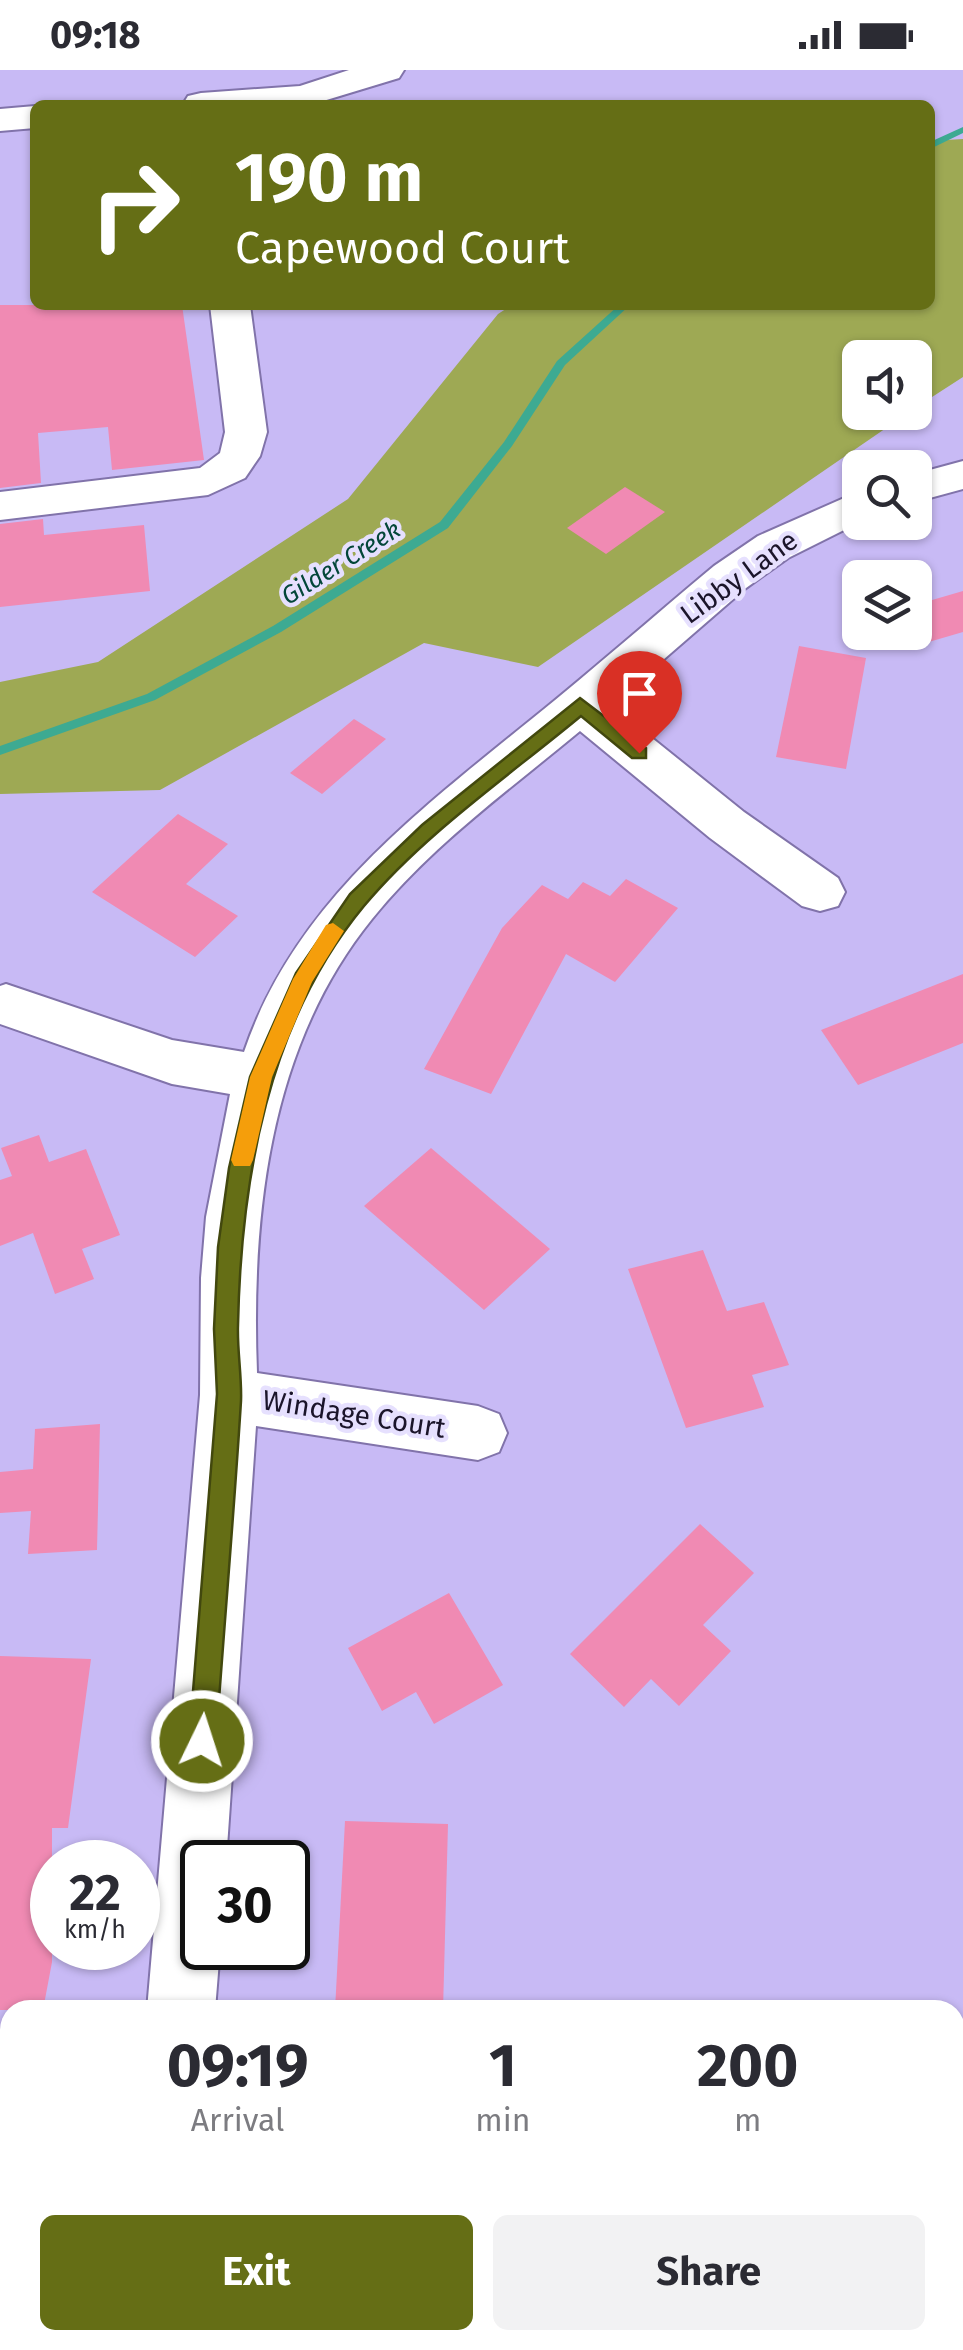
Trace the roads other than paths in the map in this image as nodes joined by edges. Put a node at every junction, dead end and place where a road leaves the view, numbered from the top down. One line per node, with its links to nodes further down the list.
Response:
1 (386, 70): 2 (street)
2 (252, 100)
3 (30, 118): 4 (street)
4 (0, 120)
5 (231, 310): 8 (street)
6 (963, 476): 7 (street)
7 (932, 484)
8 (0, 506)
9 (842, 514): 10 (street, Libby Lane)
10 (580, 705): 11 (street); 13 (street, Libby Lane)
11 (820, 892)
12 (6, 1004): 13 (street)
13 (261, 1077): 14 (street, Libby Lane)
14 (229, 1394): 15 (street, Windage Court); 16 (street, Libby Lane)
15 (478, 1433)
16 (182, 2000)

